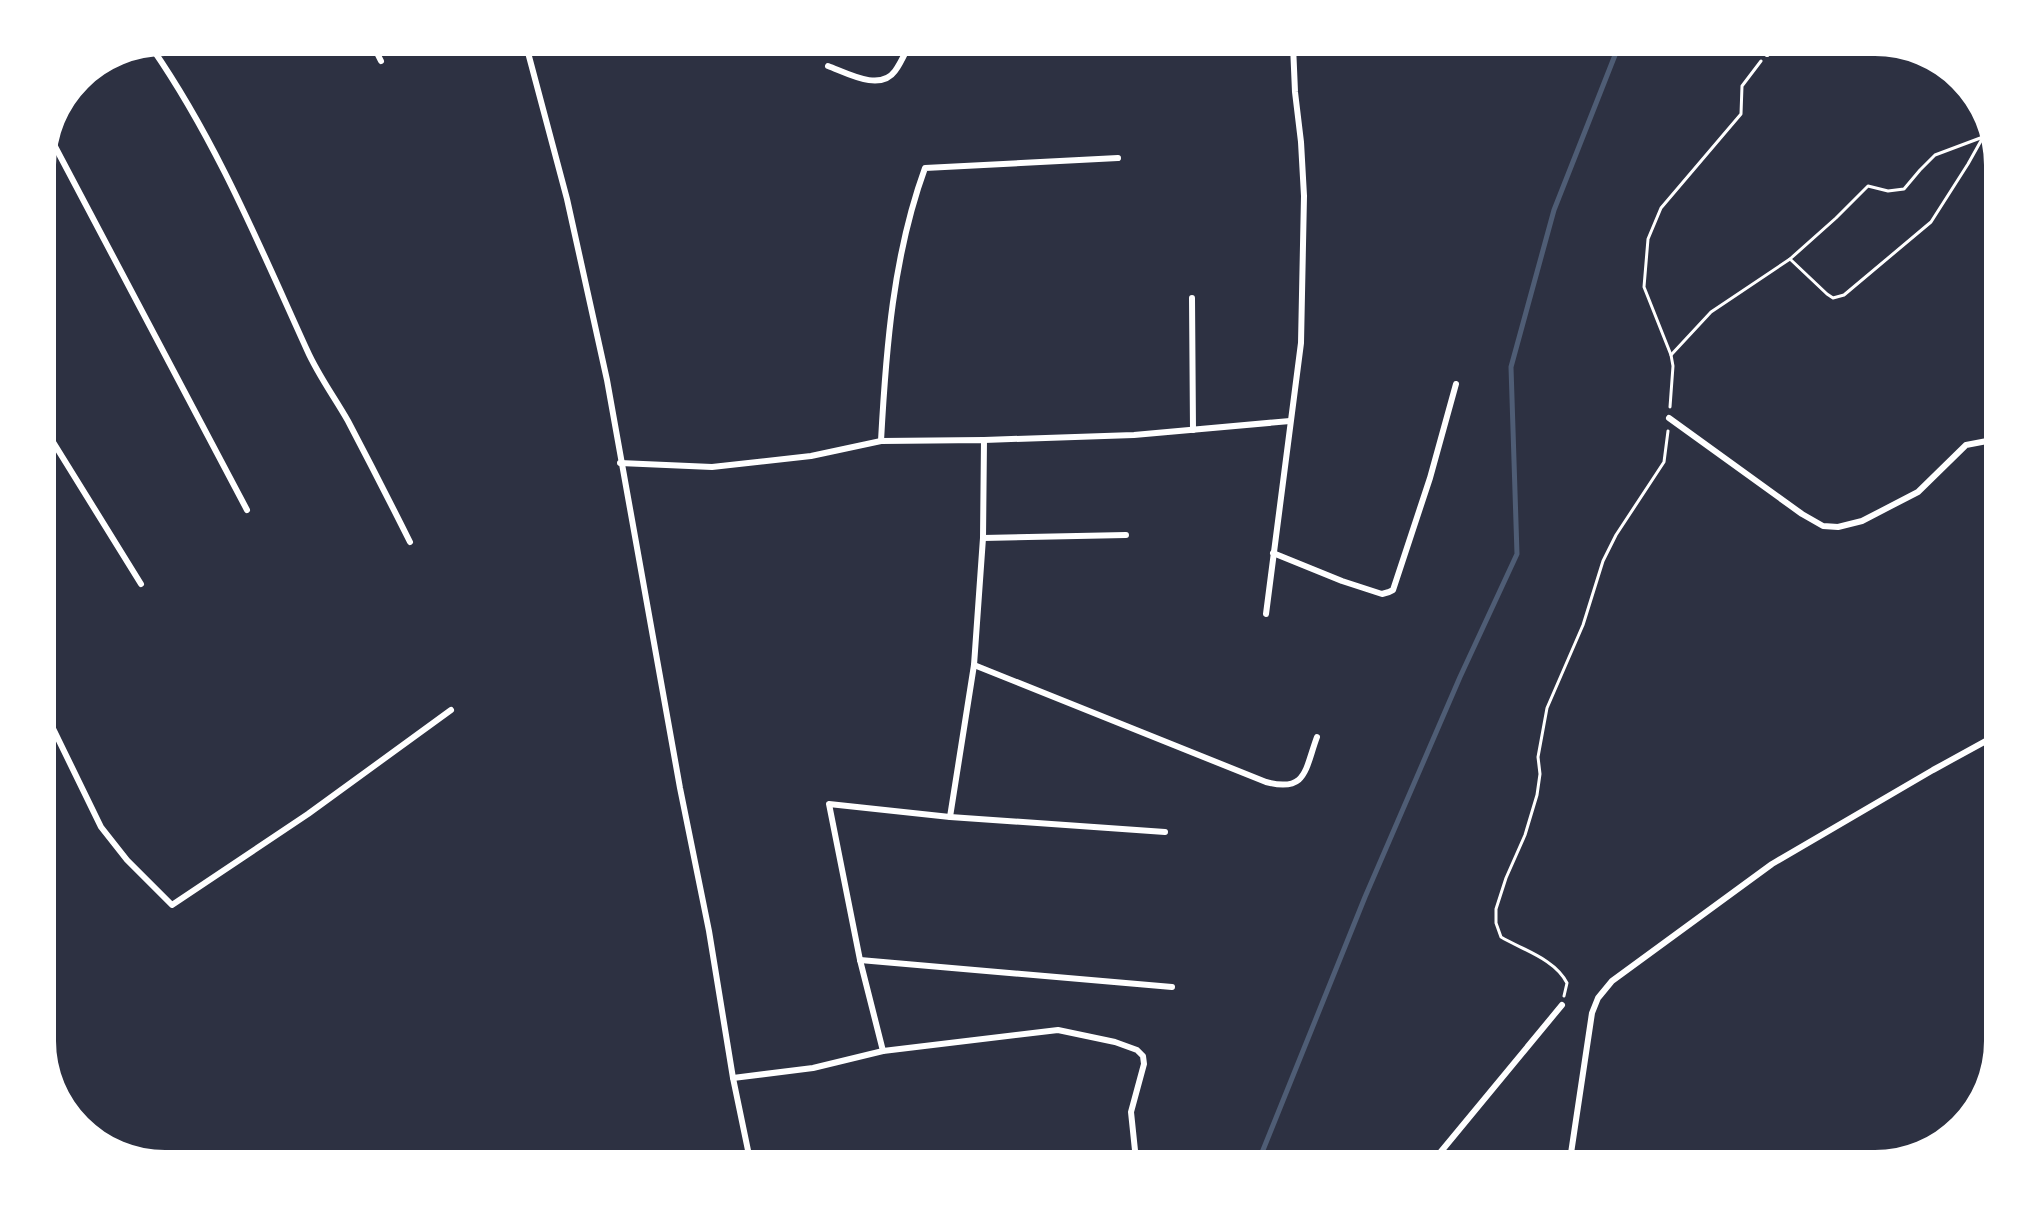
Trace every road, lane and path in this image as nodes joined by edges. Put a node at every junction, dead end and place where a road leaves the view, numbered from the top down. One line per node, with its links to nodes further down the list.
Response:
1 (157, 56): 28 (street)
2 (378, 56): 7 (street)
3 (529, 56): 24 (street)
4 (904, 56): 8 (street)
5 (1293, 56): 18 (street)
6 (1765, 56): 15 (path)
7 (381, 61)
8 (828, 66)
9 (1981, 138): 13 (path)
10 (1981, 140): 13 (path)
11 (56, 149): 25 (street)
12 (1118, 158): 21 (street)
13 (1790, 259): 15 (path)
14 (1192, 298): 19 (street)
15 (1671, 355): 17 (path)
16 (1456, 384): 29 (street)
17 (1669, 418): 22 (street); 41 (path)
18 (1290, 421): 19 (street); 29 (street)
19 (1193, 430): 20 (street)
20 (984, 440): 21 (street); 27 (street)
21 (881, 441): 24 (street)
22 (1984, 442)
23 (56, 447): 30 (street)
24 (620, 463): 43 (street)
25 (247, 510)
26 (1126, 535): 27 (street)
27 (983, 538): 32 (street)
28 (410, 542)
29 (1274, 554): 31 (street)
30 (141, 584)
31 (1266, 614)
32 (974, 665): 35 (street); 37 (street)
33 (451, 710): 34 (street)
34 (56, 735)
35 (1317, 737)
36 (1984, 742): 47 (street)
37 (950, 817): 38 (street); 39 (street)
38 (1165, 832)
39 (860, 960): 40 (street); 42 (street)
40 (1172, 987)
41 (1562, 1005): 46 (street)
42 (883, 1051): 43 (street); 45 (street)
43 (733, 1078): 44 (street)
44 (748, 1150)
45 (1134, 1150)
46 (1442, 1150)
47 (1572, 1150)

